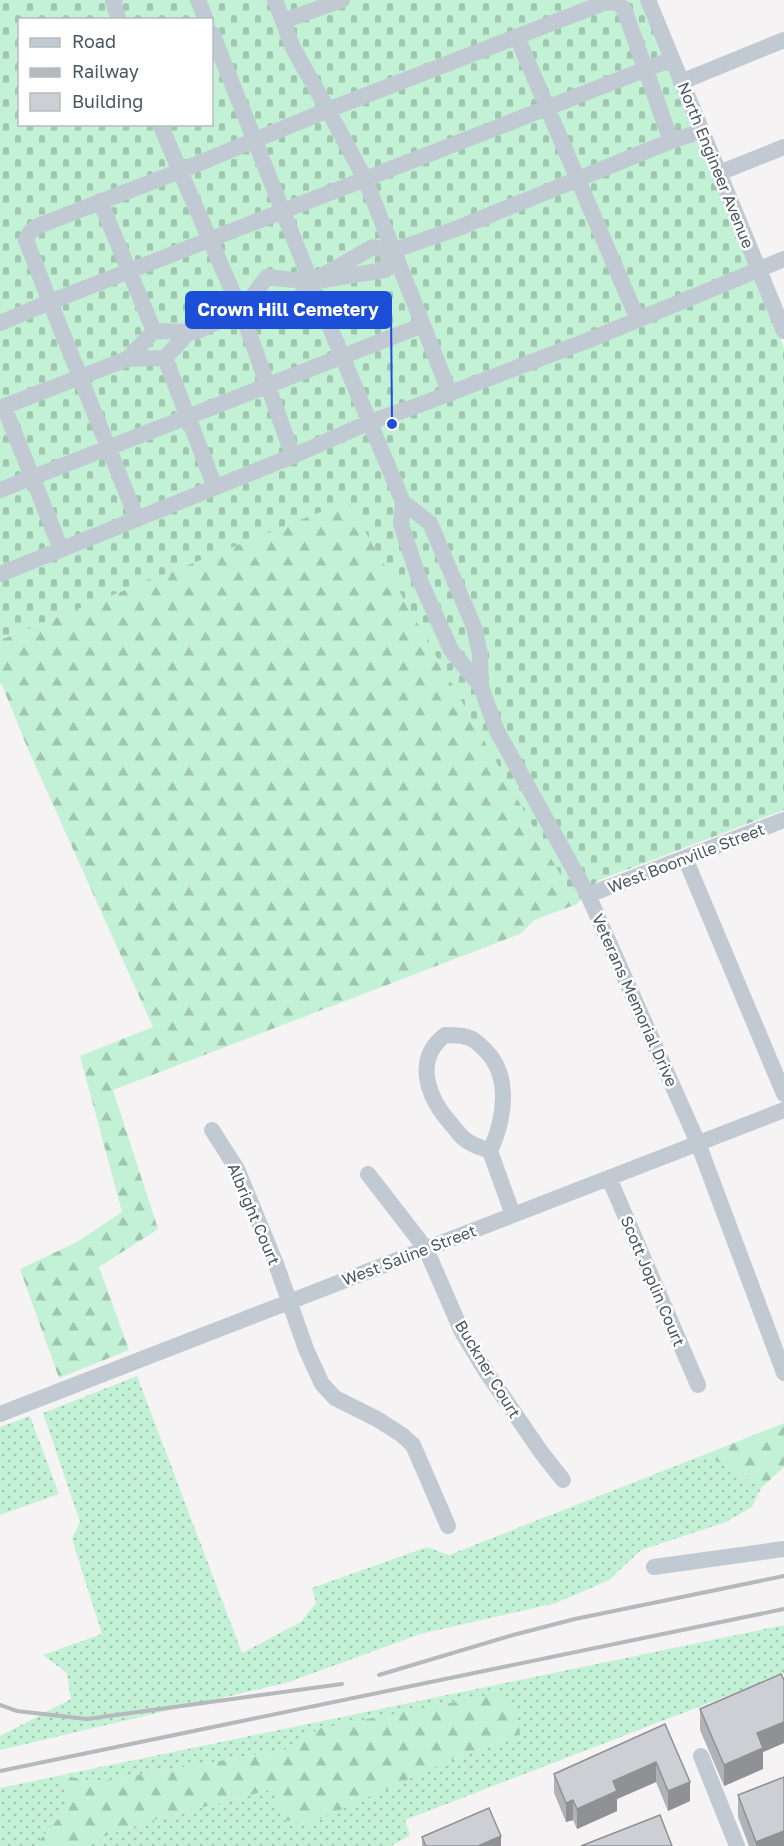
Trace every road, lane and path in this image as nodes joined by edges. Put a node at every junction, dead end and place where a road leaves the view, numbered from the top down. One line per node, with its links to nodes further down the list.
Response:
1 (115, 0): 6 (street)
2 (198, 0): 7 (street)
3 (275, 0): 8 (street)
4 (342, 0): 8 (street)
5 (648, 0): 12 (street, North Engineer Avenue)
6 (118, 18)
7 (205, 18)
8 (283, 21): 16 (street)
9 (213, 36): 19 (street, Veterans Memorial Drive)
10 (517, 37): 13 (street); 15 (street); 16 (street)
11 (784, 40): 14 (street)
12 (672, 59): 13 (street); 14 (street, North Engineer Avenue)
13 (646, 69): 15 (street); 20 (street)
14 (681, 82): 18 (street, North Engineer Avenue)
15 (546, 108): 24 (street); 25 (street)
16 (328, 110): 19 (street); 24 (street)
17 (161, 126): 22 (street)
18 (702, 131): 20 (street); 23 (street, North Engineer Avenue)
19 (255, 141): 22 (street); 27 (street, Veterans Memorial Drive)
20 (671, 141): 25 (street)
21 (784, 147): 23 (street)
22 (180, 171): 26 (street); 28 (street)
23 (719, 173): 31 (street, North Engineer Avenue)
24 (365, 179): 27 (street); 29 (street)
25 (577, 181): 29 (street); 36 (street)
26 (100, 201): 32 (street); 34 (street)
27 (283, 211): 28 (street); 33 (street, Veterans Memorial Drive)
28 (210, 240): 32 (street); 35 (street)
29 (392, 251): 33 (street); 38 (street)
30 (784, 259): 31 (street)
31 (759, 270): 36 (street); 40 (street, North Engineer Avenue)
32 (129, 271): 34 (street); 39 (street)
33 (311, 282): 35 (street); 35 (street); 42 (street, Veterans Memorial Drive)
34 (50, 302): 37 (street); 45 (street)
35 (241, 311): 41 (street); 46 (street)
36 (638, 320): 47 (street)
37 (0, 323)
38 (423, 325): 42 (street); 47 (street)
39 (154, 331): 41 (street); 44 (street)
40 (784, 331)
41 (190, 332): 43 (street)
42 (342, 356): 46 (street); 50 (street, Veterans Memorial Drive)
43 (165, 358): 44 (street); 49 (street)
44 (127, 359): 45 (street)
45 (80, 377): 48 (street); 51 (street)
46 (268, 385): 49 (street); 52 (street)
47 (450, 393): 50 (street)
48 (2, 407): 53 (street)
49 (188, 417): 51 (street); 54 (street)
50 (370, 422): 52 (street); 56 (street, Veterans Memorial Drive)
51 (108, 448): 53 (street); 57 (street)
52 (294, 456): 54 (street)
53 (33, 478): 55 (street); 58 (street)
54 (215, 488): 57 (street)
55 (0, 490)
56 (403, 502): 60 (street, Veterans Memorial Drive); 60 (street, Veterans Memorial Drive)
57 (137, 519): 58 (street)
58 (61, 549): 59 (street)
59 (0, 574)
60 (481, 687): 63 (street, Veterans Memorial Drive)
61 (782, 826): 62 (street, West Boonville Street)
62 (685, 858): 63 (street, West Boonville Street); 64 (street)
63 (588, 895): 67 (street, Veterans Memorial Drive)
64 (784, 1094)
65 (784, 1110): 67 (street, West Saline Street)
66 (212, 1130): 73 (street, Albright Court)
67 (699, 1143): 70 (street, West Saline Street); 74 (street, Veterans Memorial Drive)
68 (490, 1151): 68 (street); 71 (street)
69 (368, 1174): 72 (street, Buckner Court)
70 (609, 1178): 71 (street, West Saline Street); 75 (street, Scott Joplin Court)
71 (513, 1215): 72 (street, West Saline Street)
72 (426, 1249): 73 (street, West Saline Street); 77 (street, Buckner Court)
73 (289, 1301): 76 (street, West Saline Street); 78 (street, Albright Court)
74 (784, 1373)
75 (698, 1385)
76 (0, 1414)
77 (563, 1480)
78 (448, 1526)
79 (784, 1549): 80 (street)
80 (654, 1567)
81 (701, 1756): 82 (street)
82 (737, 1846)

